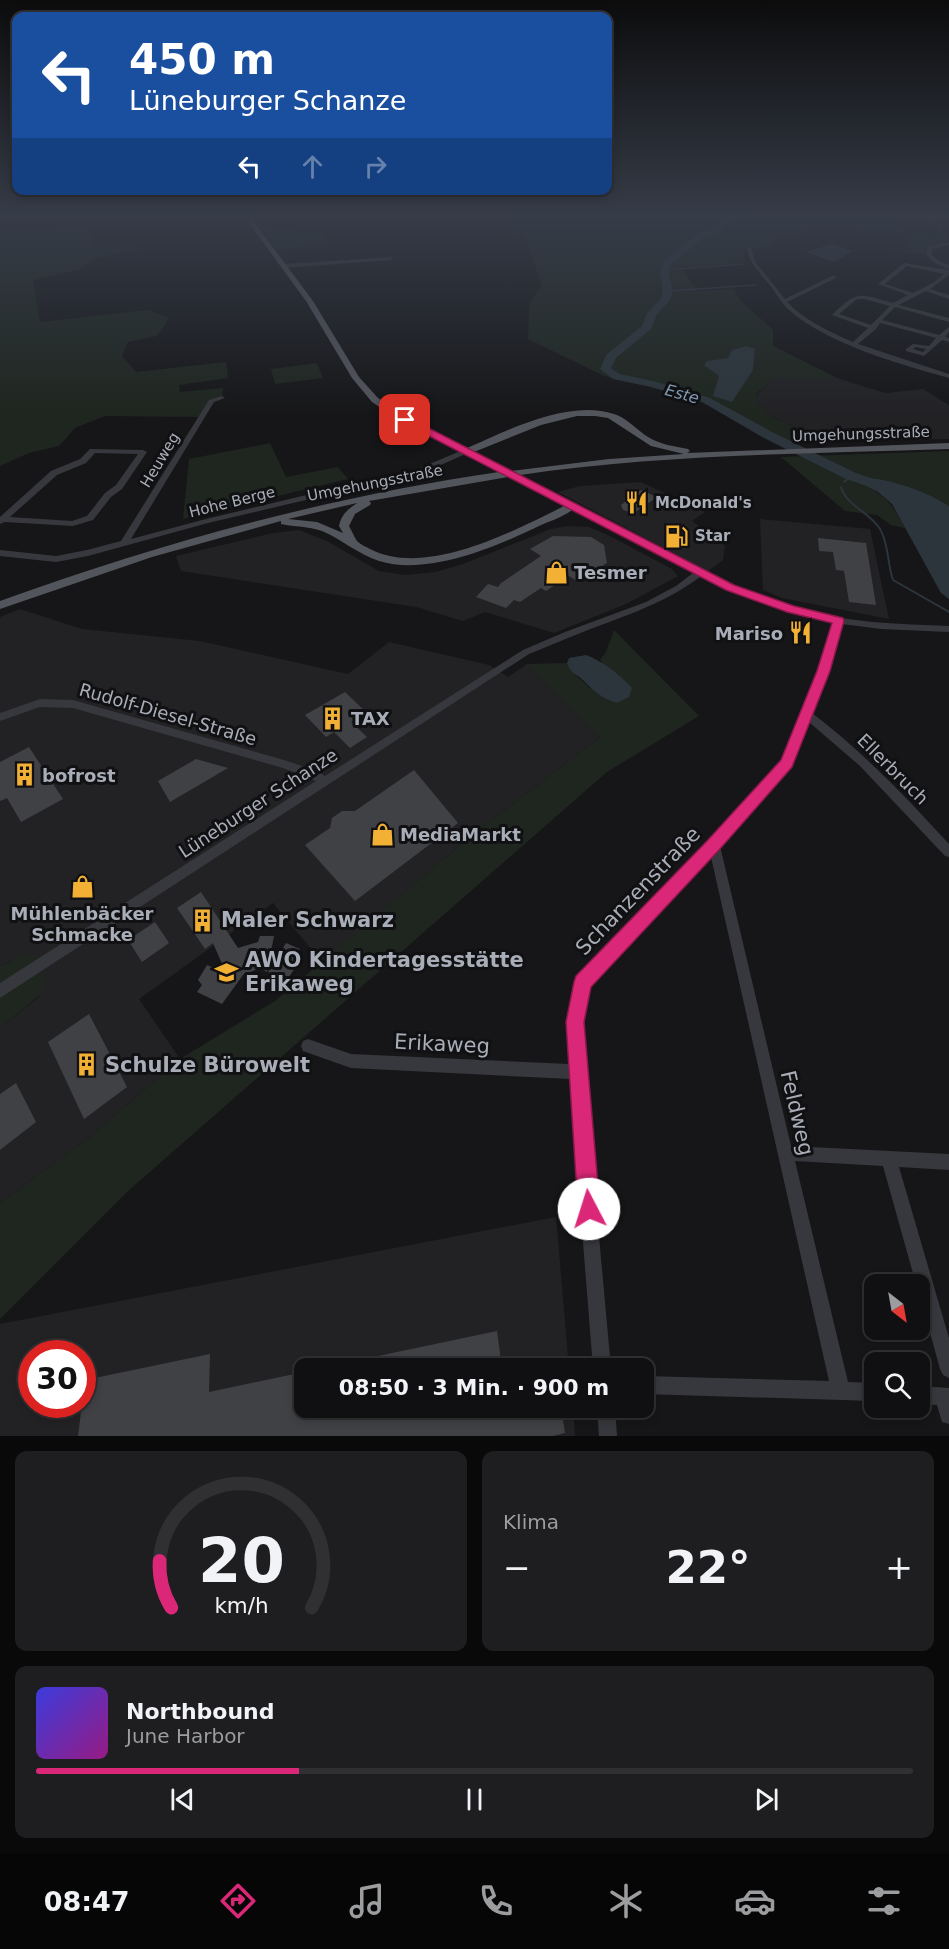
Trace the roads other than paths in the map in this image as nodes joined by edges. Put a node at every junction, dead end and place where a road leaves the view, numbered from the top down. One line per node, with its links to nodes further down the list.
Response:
1 (295, 282): 23 (main road)
2 (770, 282): 9 (street)
3 (824, 282): 9 (street)
4 (883, 282): 7 (street)
5 (937, 282): 6 (street)
6 (927, 290): 7 (street); 8 (street)
7 (914, 295): 10 (street)
8 (949, 297)
9 (784, 301): 17 (street)
10 (893, 306): 11 (street); 12 (street); 13 (street)
11 (949, 320)
12 (880, 321): 13 (street); 15 (street)
13 (874, 328): 17 (street)
14 (949, 329): 15 (street)
15 (940, 338): 16 (street); 18 (street)
16 (949, 340)
17 (855, 343): 19 (street)
18 (930, 348)
19 (949, 376)
20 (222, 398): 30 (street, Heuweg)
21 (640, 436): 23 (main road); 24 (main road); 25 (main road)
22 (949, 446): 24 (main road, Umgehungsstraße)
23 (466, 452): 27 (main road); 30 (street, Hohe Berge)
24 (712, 454): 25 (main road, Umgehungsstraße)
25 (608, 462): 26 (main road, Umgehungsstraße)
26 (440, 485): 29 (main road); 31 (main road, Umgehungsstraße)
27 (572, 506): 29 (main road); 33 (street)
28 (2, 521): 28 (street)
29 (353, 541): 31 (main road)
30 (124, 543): 32 (street, Hohe Berge)
31 (179, 545): 34 (main road, Umgehungsstraße)
32 (0, 553)
33 (699, 573): 35 (street); 39 (street, Lüneburger Schanze)
34 (0, 605)
35 (838, 621): 36 (street); 37 (street, Schanzenstraße)
36 (949, 629)
37 (807, 715): 40 (street, Schanzenstraße); 41 (street, Ellerbruch)
38 (0, 717): 39 (street, Rudolf-Diesel-Straße)
39 (326, 781): 42 (street, Lüneburger Schanze)
40 (714, 845): 44 (street, Schanzenstraße); 45 (street, Feldweg)
41 (949, 852)
42 (0, 991)
43 (308, 1046): 44 (street, Erikaweg)
44 (577, 1072): 48 (street, Schanzenstraße)
45 (784, 1153): 46 (street); 51 (street, Feldweg)
46 (889, 1160): 47 (street); 49 (street)
47 (949, 1162)
48 (601, 1358)
49 (949, 1369)
50 (654, 1385): 51 (street)
51 (840, 1389): 52 (street)
52 (864, 1391)
53 (930, 1395): 54 (street)
54 (946, 1396): 55 (street)
55 (949, 1415)
56 (607, 1418): 57 (street)
57 (608, 1436)

